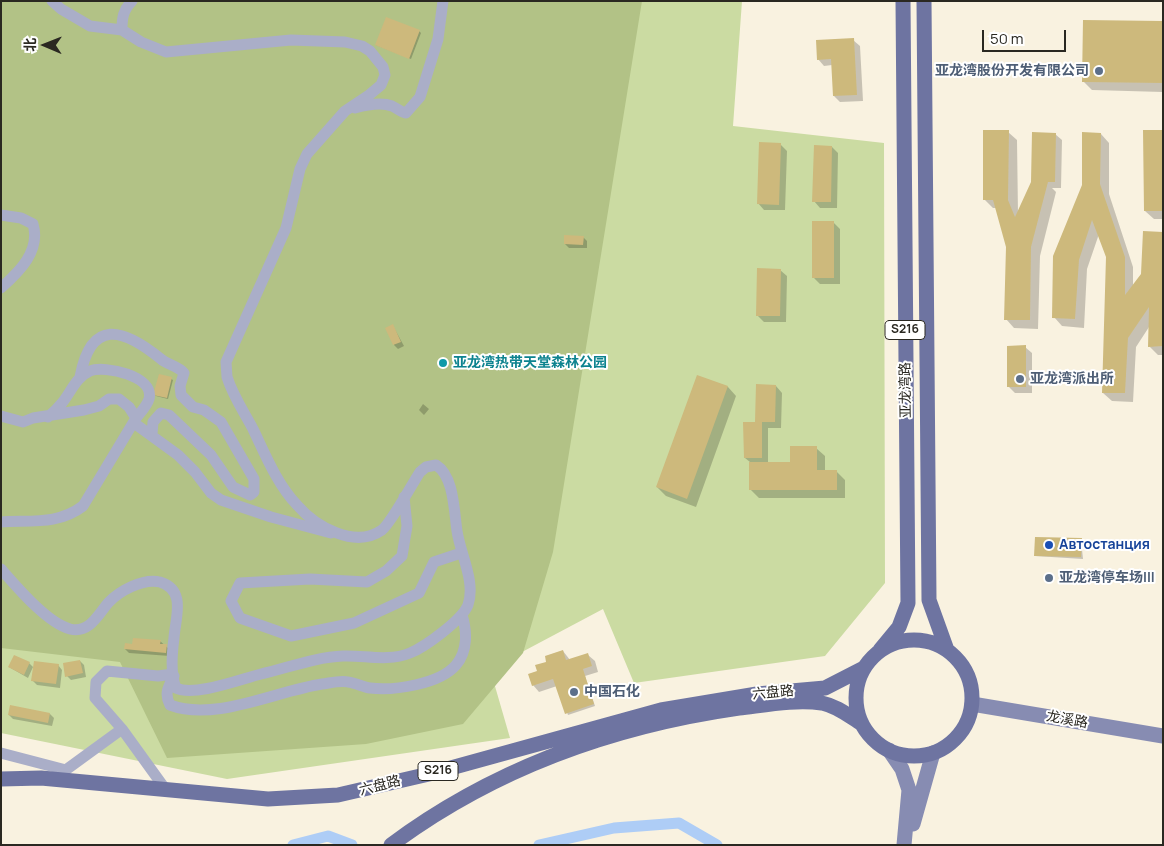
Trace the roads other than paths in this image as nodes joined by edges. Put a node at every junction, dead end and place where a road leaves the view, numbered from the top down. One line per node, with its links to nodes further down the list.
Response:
1 (52, 1): 6 (street)
2 (132, 1): 6 (street)
3 (443, 1): 7 (street)
4 (903, 1): 21 (main road, 亚龙湾路 / S216)
5 (924, 1): 22 (main road, 亚龙湾路 / S216)
6 (122, 30): 7 (street)
7 (345, 111): 17 (street)
8 (1, 215): 9 (street)
9 (1, 288)
10 (80, 377): 12 (street); 13 (street); 14 (street)
11 (1, 416): 12 (street)
12 (48, 417): 13 (street)
13 (135, 420): 14 (street); 16 (street)
14 (152, 434): 17 (street)
15 (404, 497): 17 (street); 18 (street); 18 (street)
16 (1, 522)
17 (350, 538)
18 (462, 553): 20 (street)
19 (1, 569): 24 (street)
20 (462, 615): 24 (street); 24 (street)
21 (880, 650): 22 (main road, S216); 23 (main road, S216)
22 (947, 650): 25 (main road, S216)
23 (864, 668): 26 (main road, S216); 35 (main road, 六盘路 / S216)
24 (173, 675): 27 (street)
25 (972, 704): 28 (street, 龙溪路); 31 (main road, S216)
26 (862, 724): 29 (main road, S216); 36 (main road, 六盘路 / S216)
27 (122, 730): 32 (street); 35 (street)
28 (1163, 736)
29 (888, 750): 31 (main road, S216); 37 (street)
30 (1, 753): 32 (street)
31 (933, 753): 37 (street)
32 (66, 770): 34 (street)
33 (1, 779): 34 (main road, 六盘路 / S216)
34 (52, 780): 35 (main road, 六盘路 / S216)
35 (166, 790)
36 (391, 845)
37 (905, 845)

